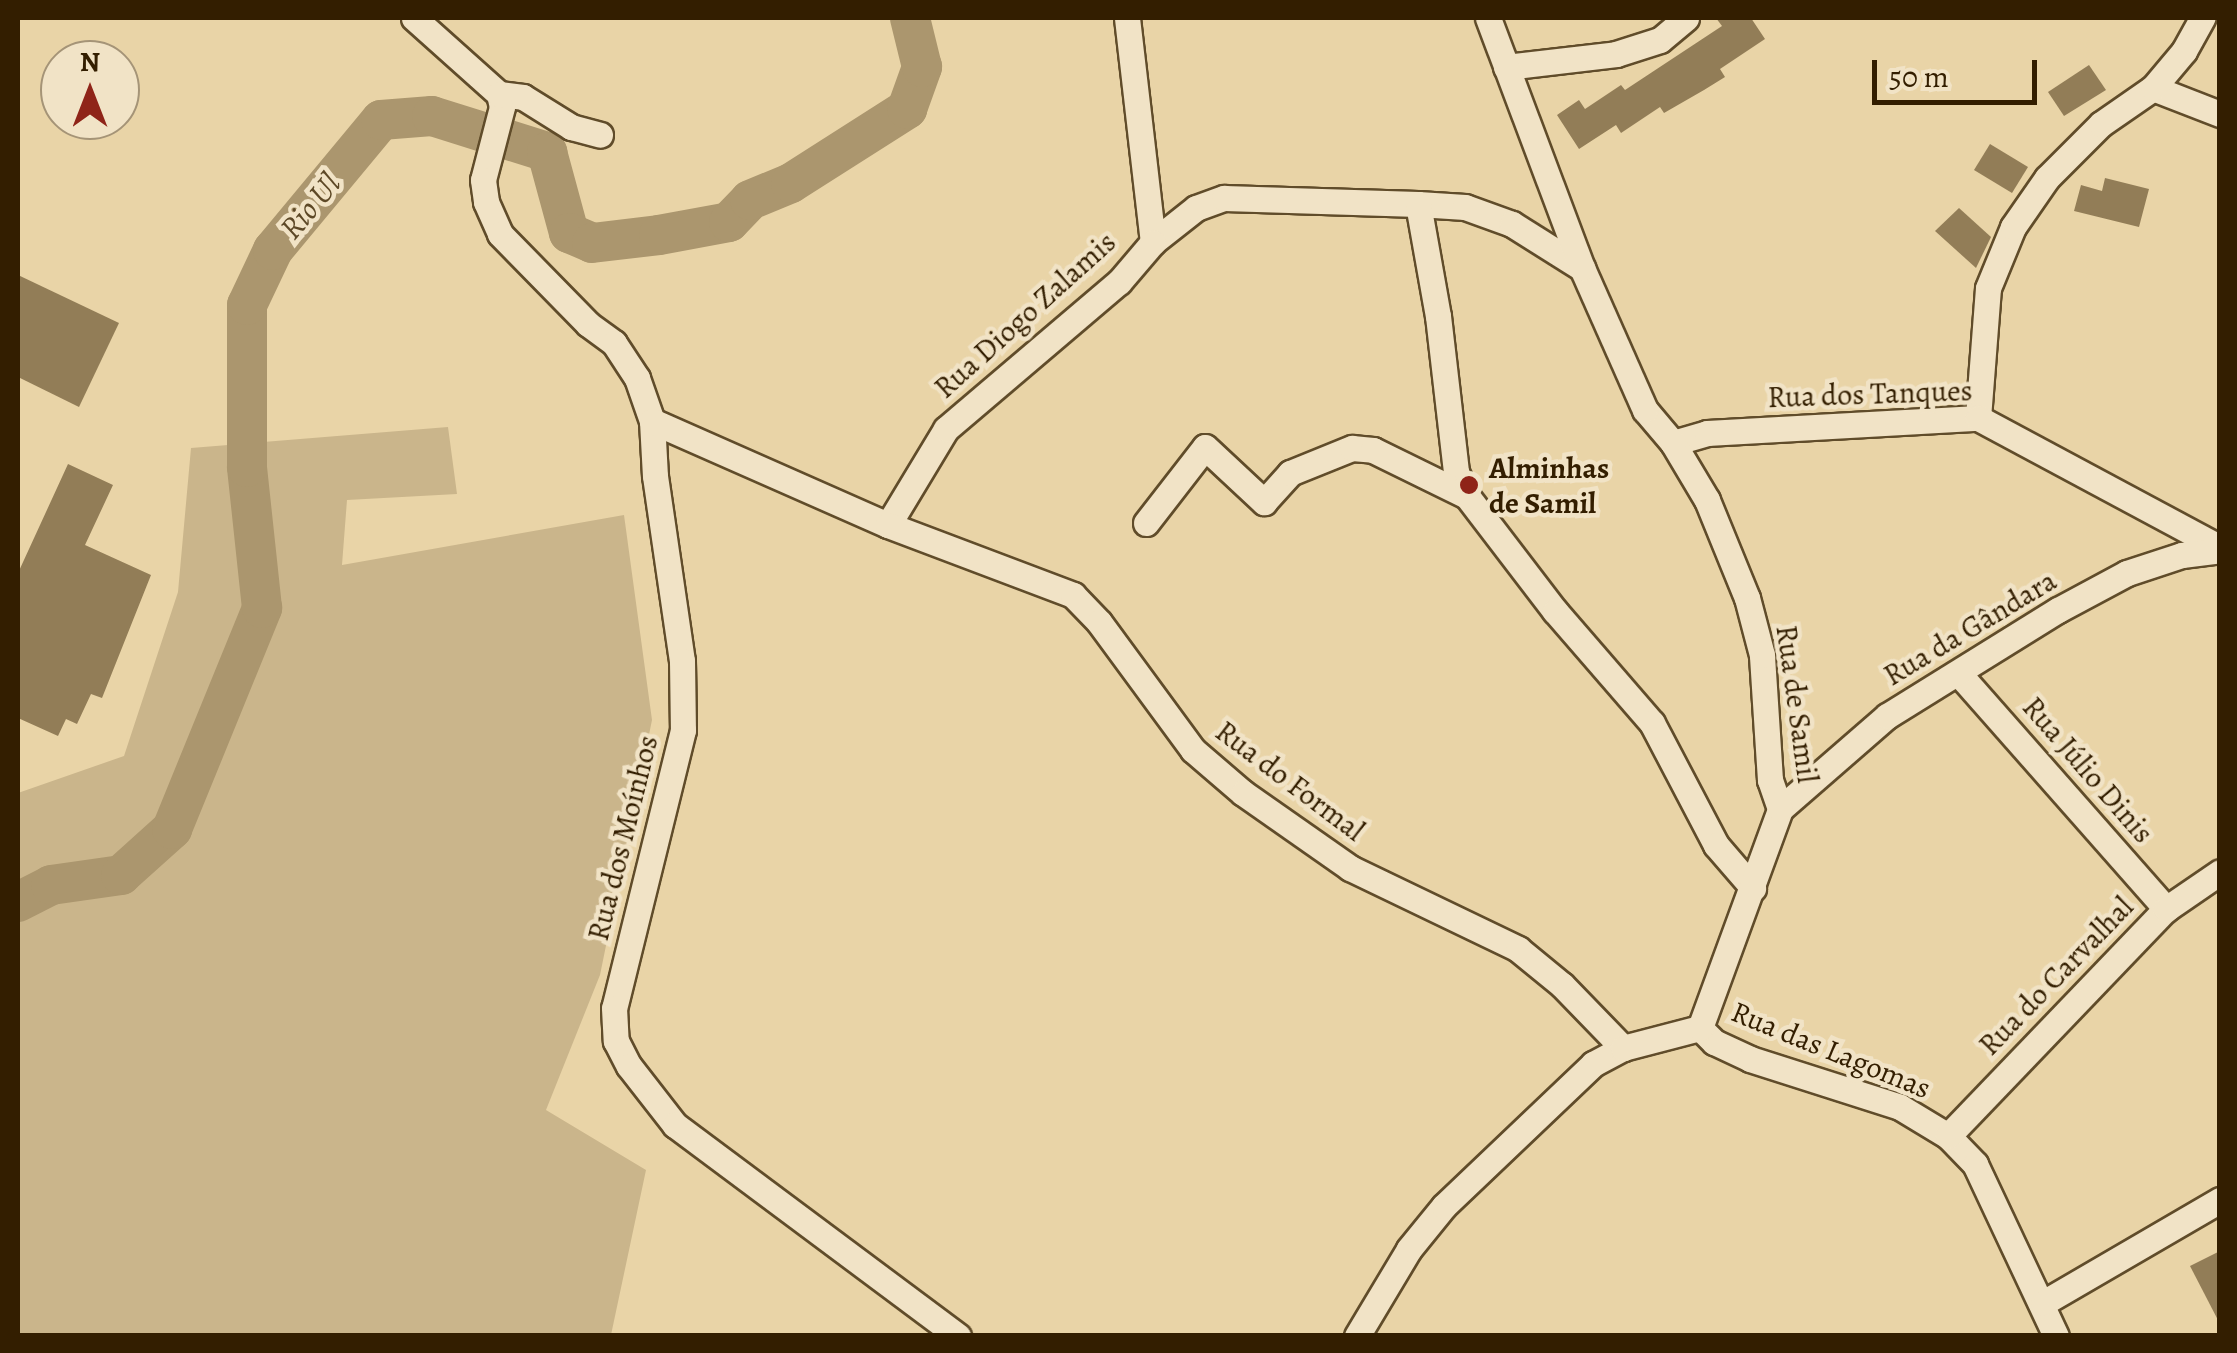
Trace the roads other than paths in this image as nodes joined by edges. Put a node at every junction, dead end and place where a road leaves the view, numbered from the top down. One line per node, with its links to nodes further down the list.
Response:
1 (414, 18): 9 (street)
2 (1127, 18): 12 (street)
3 (1488, 18): 6 (street, Rua de Samil)
4 (1686, 18): 6 (street)
5 (2202, 18): 7 (street)
6 (1506, 67): 13 (street, Rua de Samil)
7 (2153, 88): 8 (street); 14 (street)
8 (2220, 114)
9 (494, 127): 10 (street); 15 (street, Rua dos Moínhos)
10 (600, 135)
11 (1418, 204): 12 (street, Rua Diogo Zalamis); 13 (street, Rua Diogo Zalamis); 17 (street)
12 (1153, 242): 19 (street, Rua Diogo Zalamis)
13 (1582, 268): 16 (street, Rua de Samil)
14 (1978, 418): 16 (street, Rua dos Tanques); 20 (street, Rua dos Tanques)
15 (652, 421): 19 (street); 31 (street, Rua dos Moínhos)
16 (1672, 442): 22 (street, Rua de Samil)
17 (1468, 496): 18 (street); 24 (street)
18 (1146, 523)
19 (888, 525): 27 (street, Rua do Formal)
20 (2220, 549): 21 (street, Rua da Gândara)
21 (1960, 674): 22 (street, Rua da Gândara); 25 (street, Rua Júlio Dinis)
22 (1780, 808): 24 (street, Rua de Samil)
23 (2220, 872): 25 (street, Rua do Carvalhal)
24 (1753, 888): 26 (street, Rua de Samil)
25 (2166, 909): 28 (street, Rua do Carvalhal)
26 (1700, 1028): 27 (street); 28 (street, Rua das Lagomas)
27 (1623, 1048): 32 (street)
28 (1948, 1136): 30 (street, Rua das Lagomas)
29 (2220, 1200): 30 (street)
30 (2043, 1303): 33 (street, Rua das Lagomas)
31 (958, 1336)
32 (1357, 1336)
33 (2056, 1336)

